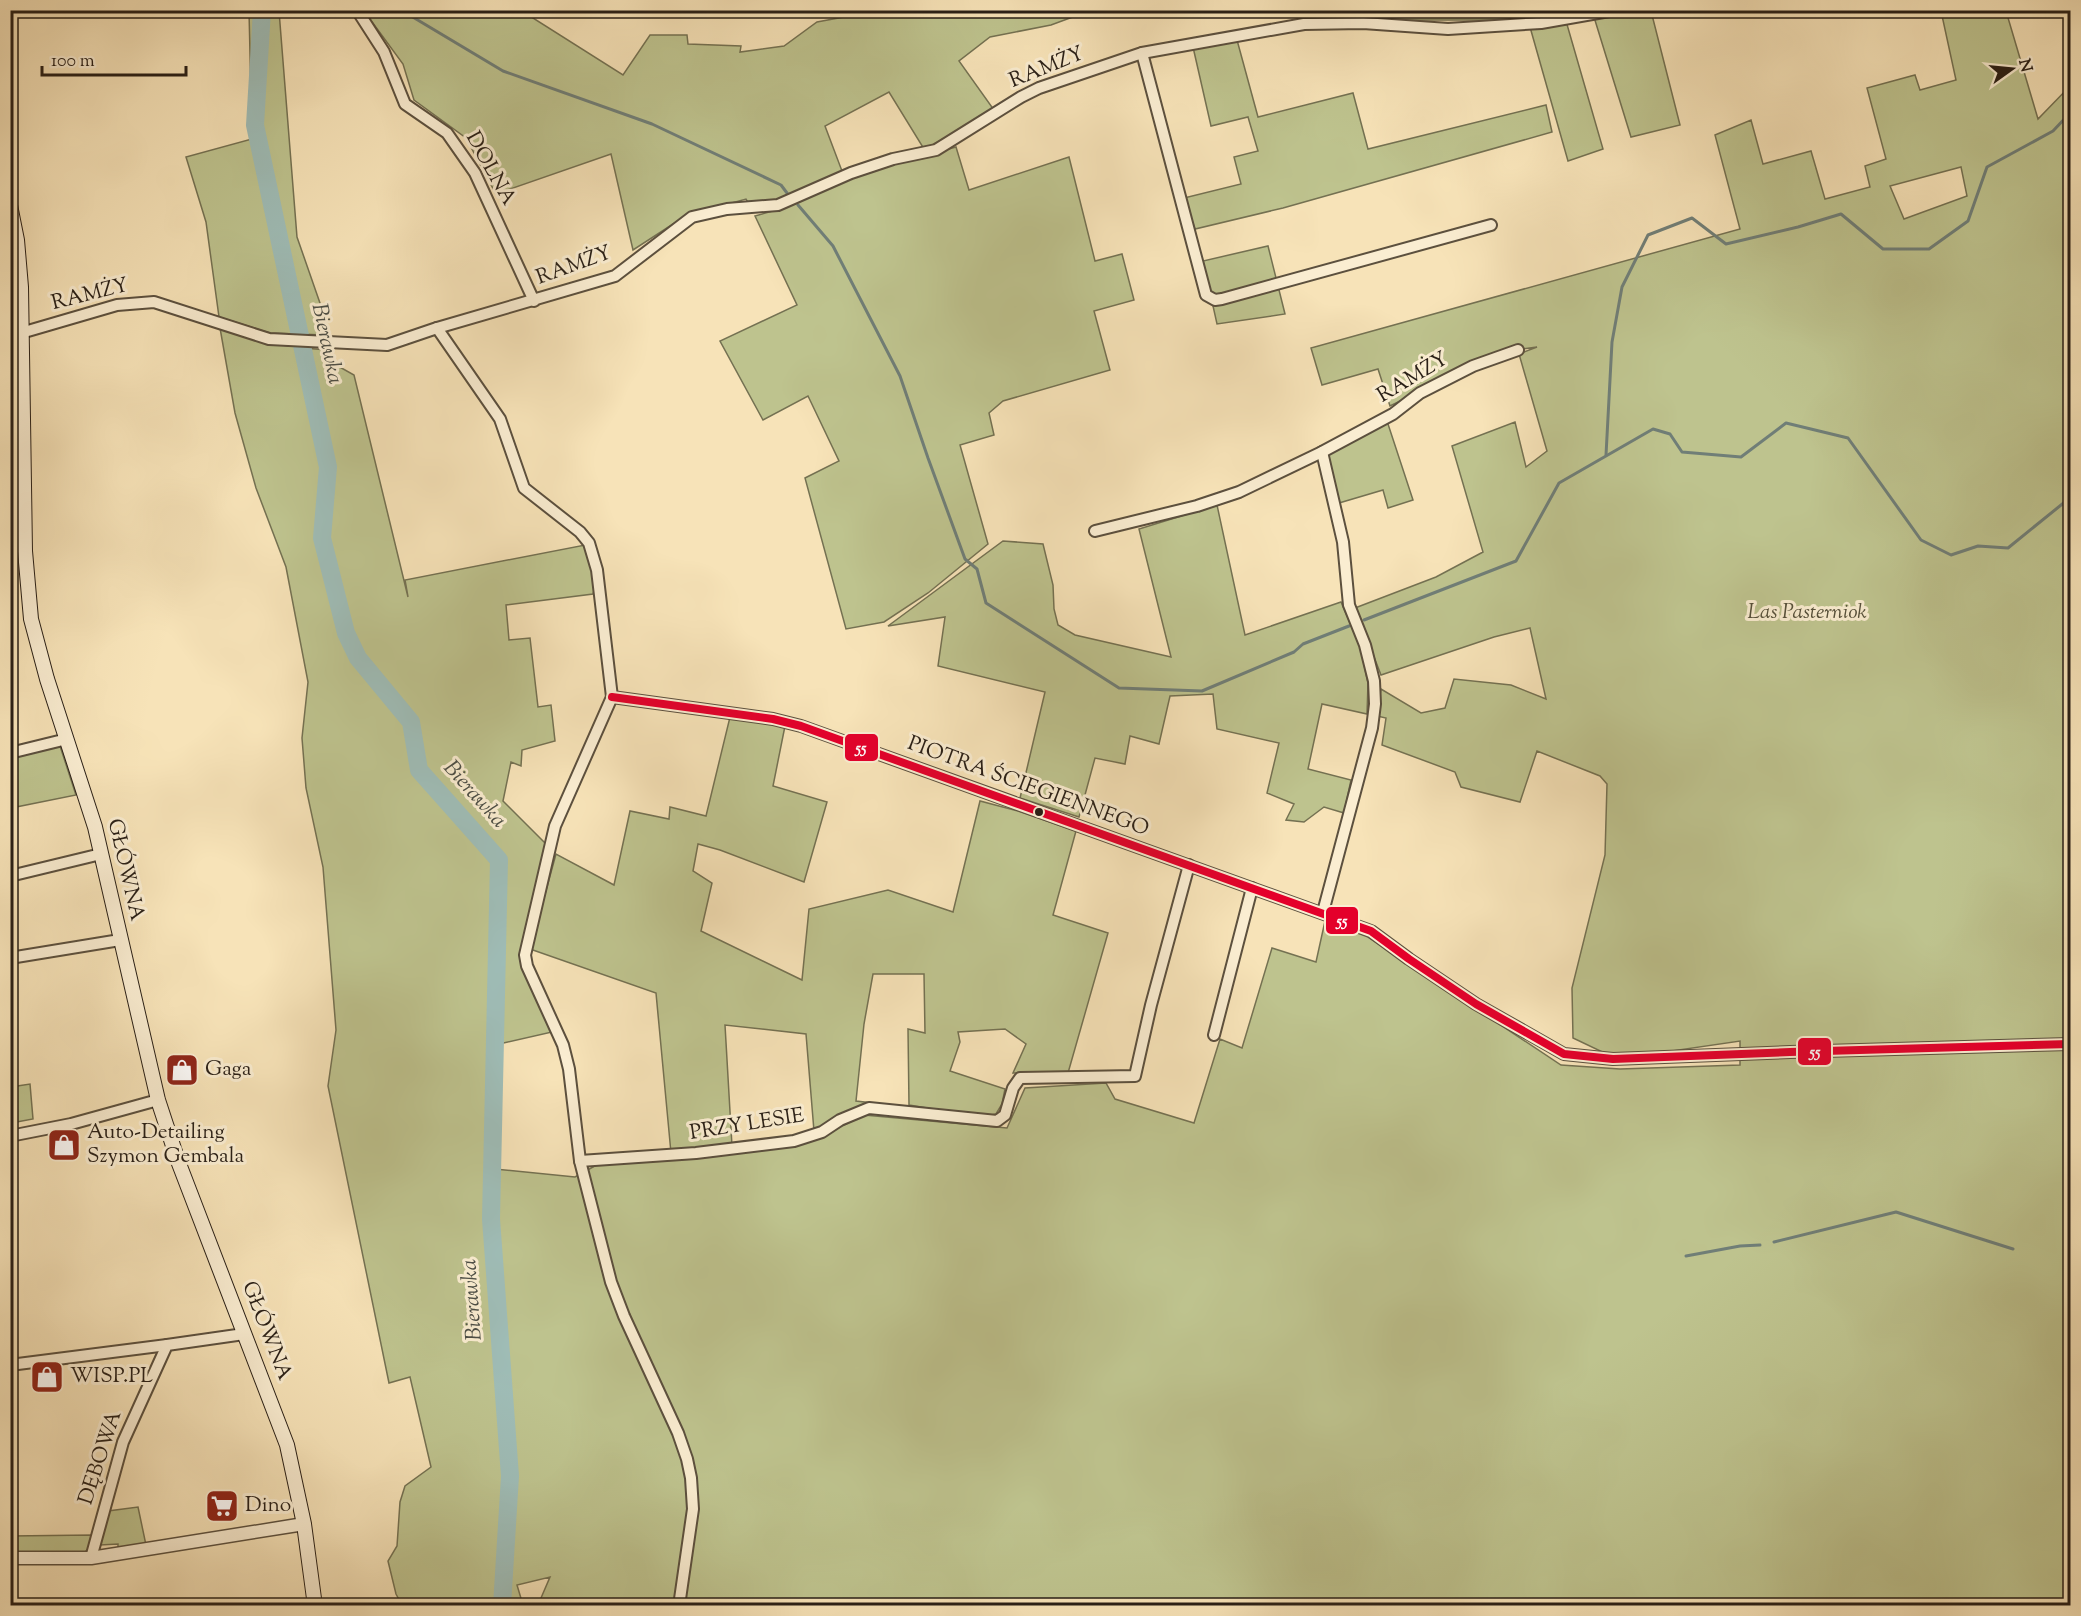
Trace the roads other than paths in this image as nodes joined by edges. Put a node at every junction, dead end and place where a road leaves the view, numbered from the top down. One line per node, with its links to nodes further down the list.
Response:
1 (357, 10): 7 (street, DOLNA)
2 (1615, 10): 3 (street, RAMŻY)
3 (1142, 53): 5 (street); 7 (street, RAMŻY)
4 (10, 205): 6 (main road, GŁÓWNA)
5 (1491, 225)
6 (15, 273): 9 (main road, GŁÓWNA)
7 (534, 301): 8 (street, RAMŻY)
8 (437, 328): 9 (street, RAMŻY); 14 (street)
9 (21, 333): 12 (main road, GŁÓWNA)
10 (1518, 350): 11 (street, RAMŻY)
11 (1322, 452): 13 (street, RAMŻY); 21 (street)
12 (17, 480): 15 (main road, GŁÓWNA)
13 (1095, 531)
14 (612, 697): 18 (street, PIOTRA ŚCIEGIENNEGO); 28 (street)
15 (67, 739): 16 (street); 17 (main road, GŁÓWNA)
16 (10, 753)
17 (101, 854): 19 (street); 22 (main road, GŁÓWNA)
18 (1189, 866): 20 (street, PIOTRA ŚCIEGIENNEGO); 28 (street, PRZY LESIE)
19 (10, 876)
20 (1252, 888): 21 (street, PIOTRA ŚCIEGIENNEGO); 24 (street)
21 (1323, 912): 25 (street, PIOTRA ŚCIEGIENNEGO)
22 (120, 940): 23 (street); 26 (main road, GŁÓWNA)
23 (10, 958)
24 (1214, 1035)
25 (2070, 1044)
26 (158, 1100): 27 (street); 29 (main road, GŁÓWNA)
27 (10, 1136)
28 (580, 1161): 36 (street)
29 (244, 1334): 30 (street); 32 (main road, GŁÓWNA)
30 (167, 1345): 31 (street); 34 (street, DĘBOWA)
31 (10, 1365)
32 (304, 1524): 34 (street); 35 (main road, GŁÓWNA)
33 (10, 1558): 34 (street)
34 (90, 1558)
35 (315, 1605)
36 (679, 1605)

